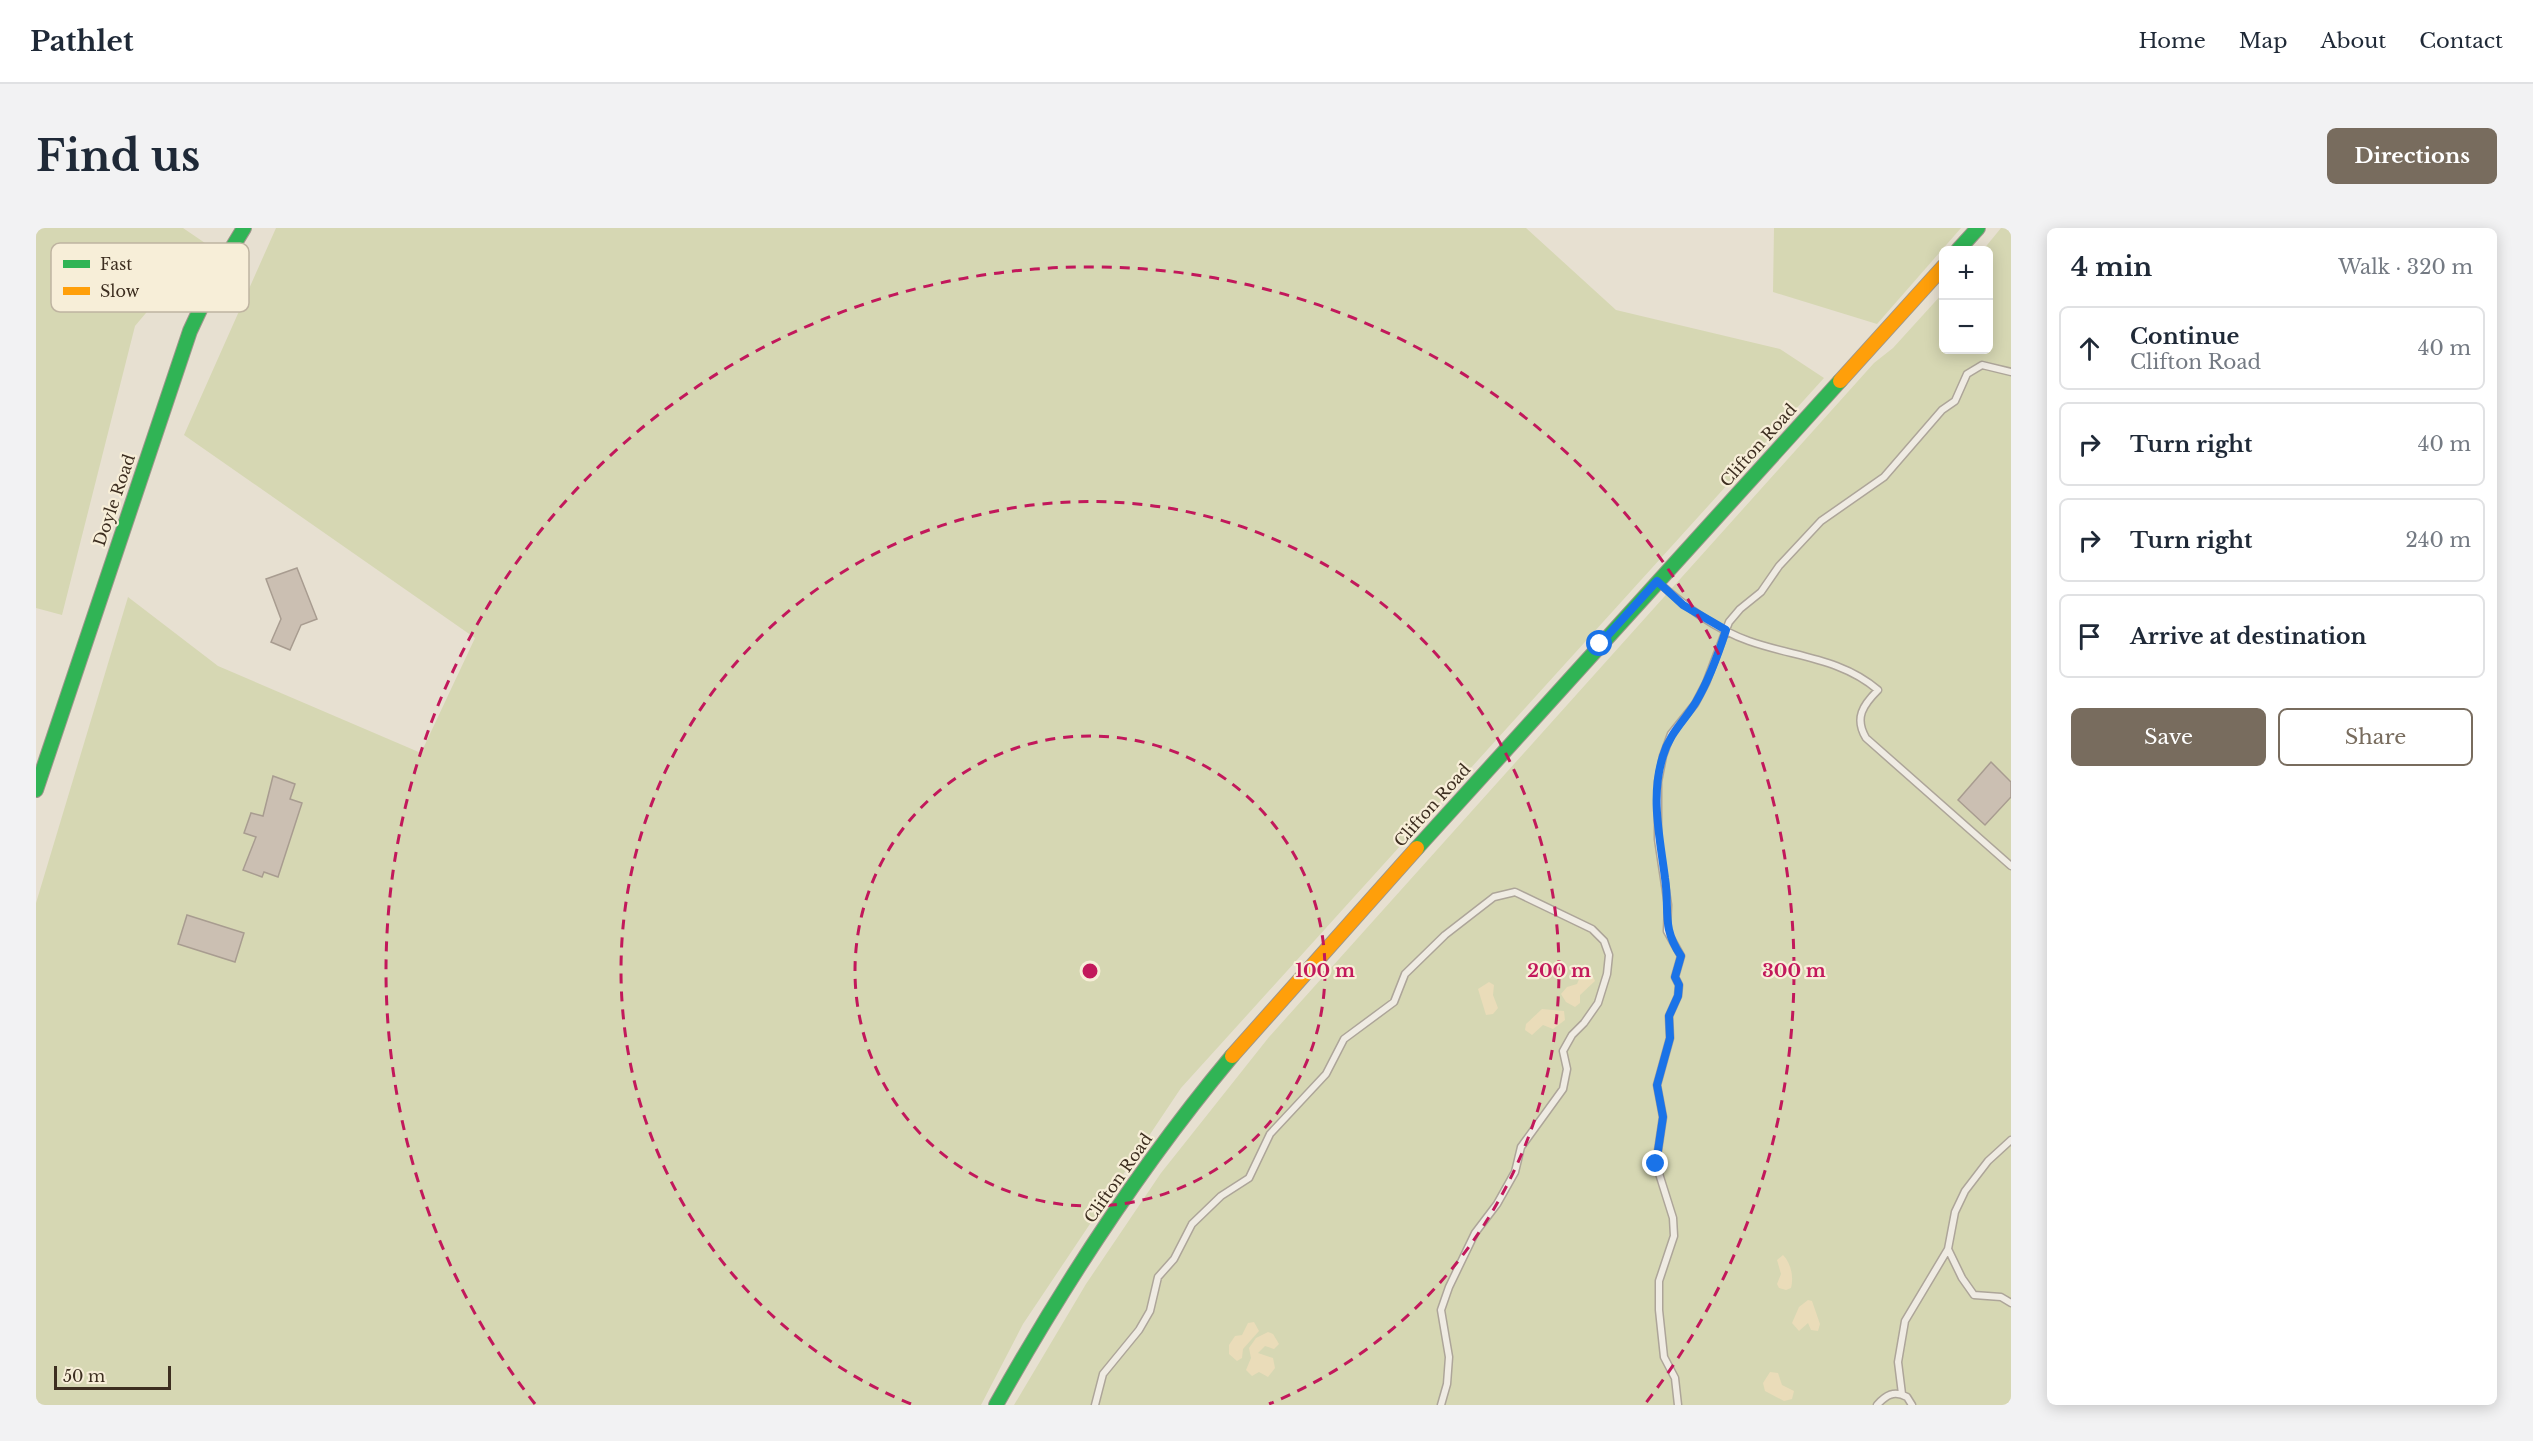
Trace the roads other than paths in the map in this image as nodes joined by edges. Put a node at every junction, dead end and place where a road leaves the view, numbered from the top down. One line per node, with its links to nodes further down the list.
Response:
1 (1978, 228): 4 (main road)
2 (242, 229): 3 (main road, Doyle Road)
3 (234, 243)
4 (1962, 246)
5 (1939, 271): 8 (main road, Clifton Road)
6 (199, 312): 10 (main road, Doyle Road)
7 (2011, 372): 9 (lane)
8 (1657, 581): 9 (lane); 16 (main road, Clifton Road)
9 (1726, 630): 11 (lane); 19 (lane)
10 (36, 790)
11 (2011, 866)
12 (2011, 1140): 13 (lane)
13 (1948, 1250): 14 (lane); 15 (lane)
14 (2011, 1303)
15 (1902, 1394): 20 (lane); 21 (lane)
16 (996, 1405)
17 (1095, 1405): 18 (lane)
18 (1441, 1405)
19 (1678, 1405)
20 (1877, 1405)
21 (1912, 1405)

